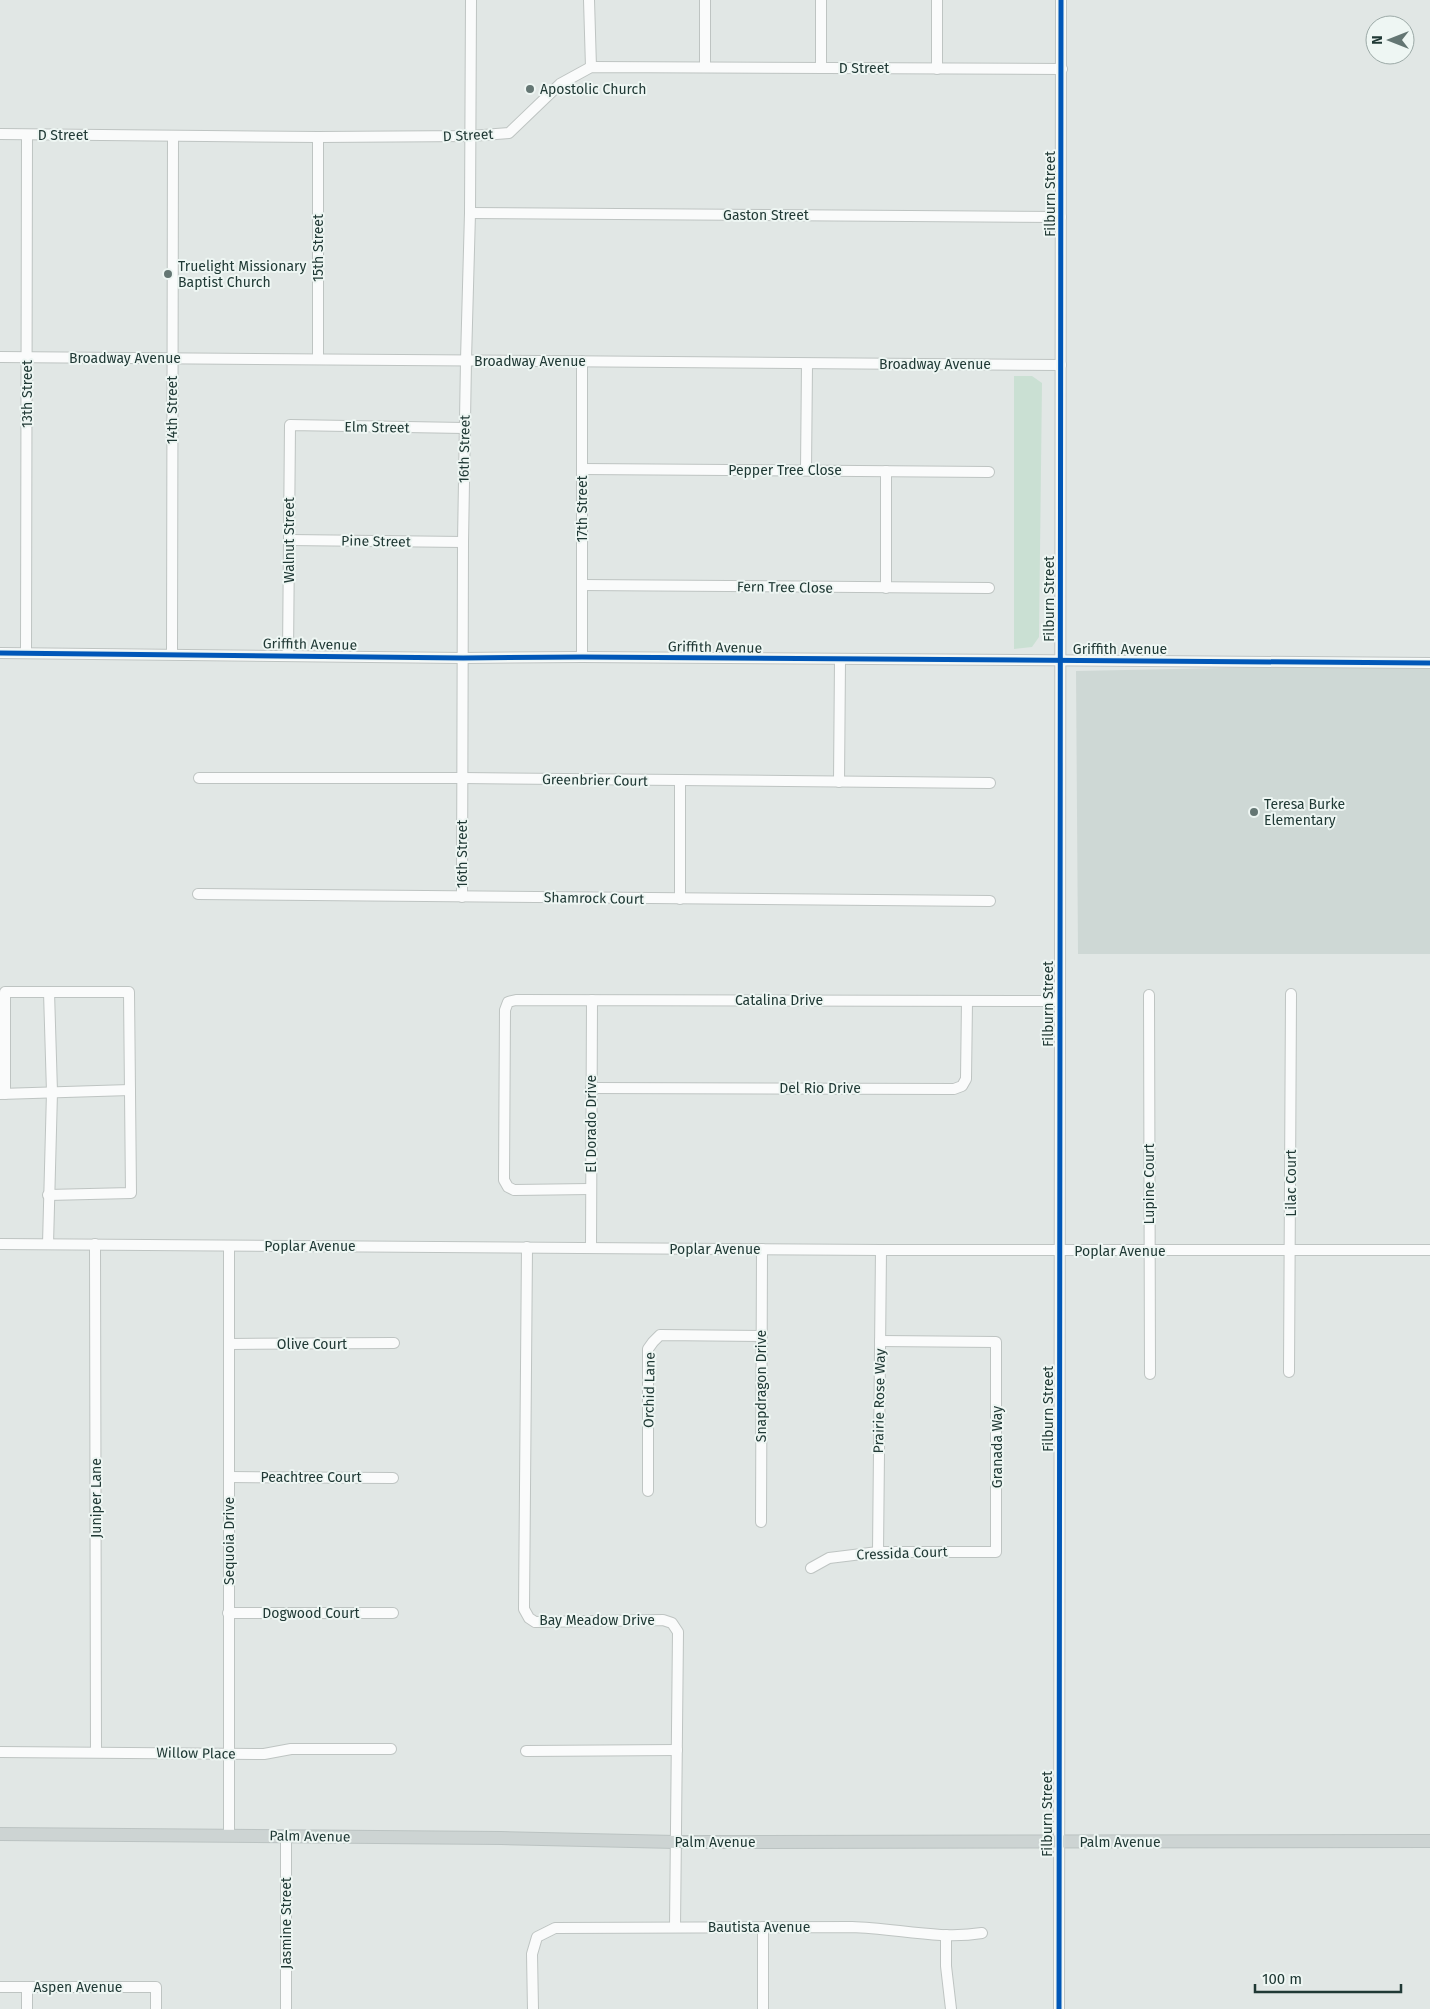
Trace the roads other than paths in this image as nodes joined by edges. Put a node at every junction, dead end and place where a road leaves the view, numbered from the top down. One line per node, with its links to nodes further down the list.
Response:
1 (471, 0): 15 (street, 16th Street)
2 (589, 0): 8 (street)
3 (705, 0): 7 (street)
4 (821, 0): 9 (street)
5 (937, 0): 10 (street)
6 (1061, 0): 11 (street, Filburn Street)
7 (705, 67): 8 (street, D Street); 9 (street, D Street)
8 (591, 68): 15 (street, D Street)
9 (821, 68): 10 (street, D Street)
10 (937, 69): 11 (street, D Street)
11 (1062, 70): 18 (street, Filburn Street)
12 (0, 134): 13 (street, D Street)
13 (27, 135): 14 (street, D Street); 20 (street, 13th Street)
14 (173, 136): 16 (street, D Street); 21 (street, 14th Street)
15 (471, 136): 16 (street, D Street); 17 (street, 16th Street)
16 (318, 137): 22 (street, 15th Street)
17 (470, 213): 18 (street, Gaston Street); 23 (street, 16th Street)
18 (1061, 217): 26 (street, Filburn Street)
19 (0, 357): 20 (street, Broadway Avenue)
20 (27, 357): 21 (street, Broadway Avenue); 39 (street, 13th Street)
21 (172, 358): 22 (street, Broadway Avenue); 40 (street, 14th Street)
22 (318, 360): 23 (street, Broadway Avenue)
23 (466, 360): 24 (street, Broadway Avenue); 28 (street, 16th Street)
24 (582, 361): 25 (street, Broadway Avenue); 29 (street, 17th Street)
25 (807, 364): 26 (street, Broadway Avenue); 30 (street)
26 (1061, 365): 45 (street, Filburn Street)
27 (290, 426): 28 (street, Elm Street); 33 (street, Walnut Street)
28 (464, 428): 34 (street, 16th Street)
29 (582, 469): 30 (street, Pepper Tree Close); 35 (street, 17th Street)
30 (806, 470): 31 (street, Pepper Tree Close)
31 (886, 471): 32 (street, Pepper Tree Close); 36 (street)
32 (989, 472)
33 (289, 540): 34 (street, Pine Street); 41 (street, Walnut Street)
34 (463, 542): 43 (street, 16th Street)
35 (582, 585): 36 (street, Fern Tree Close); 42 (street, 17th Street)
36 (886, 588): 37 (street, Fern Tree Close)
37 (989, 588)
38 (0, 653): 39 (street, Griffith Avenue)
39 (26, 653): 40 (street, Griffith Avenue)
40 (172, 654): 41 (street, Griffith Avenue)
41 (288, 655): 43 (street, Griffith Avenue)
42 (582, 657): 43 (street, Griffith Avenue); 44 (street, Griffith Avenue)
43 (463, 658): 48 (street, 16th Street)
44 (840, 660): 45 (street, Griffith Avenue); 50 (street)
45 (1060, 660): 46 (street, Griffith Avenue); 61 (street, Filburn Street)
46 (1430, 663)
47 (199, 778): 48 (street, Greenbrier Court)
48 (462, 778): 49 (street, Greenbrier Court); 53 (street, 16th Street)
49 (680, 781): 50 (street, Greenbrier Court); 54 (street)
50 (839, 782): 51 (street, Greenbrier Court)
51 (990, 783)
52 (198, 894): 53 (street, Shamrock Court)
53 (462, 897): 54 (street, Shamrock Court)
54 (680, 899): 55 (street, Shamrock Court)
55 (990, 901)
56 (49, 992): 63 (street); 64 (street); 65 (street)
57 (1291, 994): 77 (street, Lilac Court)
58 (1149, 995): 76 (street, Lupine Court)
59 (592, 1000): 60 (street, Catalina Drive); 62 (street, El Dorado Drive); 66 (street, Catalina Drive)
60 (967, 1001): 61 (street, Catalina Drive); 62 (street, Del Rio Drive)
61 (1059, 1001): 79 (street, Filburn Street)
62 (591, 1088): 66 (street, El Dorado Drive)
63 (130, 1090): 64 (street); 67 (street)
64 (52, 1092): 65 (street); 67 (street)
65 (2, 1094)
66 (590, 1189): 73 (street, El Dorado Drive)
67 (48, 1195): 69 (street)
68 (0, 1244): 69 (street, Poplar Avenue)
69 (48, 1244): 70 (street, Poplar Avenue)
70 (95, 1244): 71 (street, Poplar Avenue); 99 (street, Juniper Lane)
71 (230, 1246): 72 (street, Poplar Avenue); 83 (street, Sequoia Drive)
72 (527, 1247): 73 (street, Poplar Avenue); 96 (street, Bay Meadow Drive)
73 (591, 1248): 74 (street, Poplar Avenue)
74 (762, 1249): 75 (street, Poplar Avenue); 80 (street, Snapdragon Drive)
75 (881, 1250): 79 (street, Poplar Avenue); 81 (street, Prairie Rose Way)
76 (1149, 1250): 77 (street, Poplar Avenue); 79 (street, Poplar Avenue); 85 (street, Lupine Court)
77 (1291, 1250): 78 (street, Poplar Avenue); 84 (street, Lilac Court)
78 (1430, 1250)
79 (1060, 1251): 106 (street, Filburn Street)
80 (761, 1336): 88 (street, Orchid Lane); 89 (street, Snapdragon Drive)
81 (880, 1341): 90 (street, Prairie Rose Way); 91 (street, Granada Way)
82 (394, 1343): 83 (street, Olive Court)
83 (230, 1344): 86 (street, Sequoia Drive)
84 (1289, 1372)
85 (1150, 1374)
86 (229, 1477): 87 (street, Peachtree Court); 93 (street, Sequoia Drive)
87 (393, 1478)
88 (648, 1491)
89 (761, 1522)
90 (878, 1552): 91 (street, Cressida Court); 92 (street, Cressida Court)
91 (996, 1552)
92 (811, 1568)
93 (228, 1613): 94 (street, Dogwood Court); 100 (street, Sequoia Drive)
94 (393, 1613)
95 (391, 1750): 100 (street, Willow Place)
96 (677, 1750): 97 (street); 105 (street, Bay Meadow Drive)
97 (526, 1751)
98 (0, 1752): 99 (street, Willow Place)
99 (96, 1752): 100 (street, Willow Place)
100 (229, 1754): 102 (street, Sequoia Drive)
101 (0, 1834): 102 (main road, Palm Avenue)
102 (228, 1835): 103 (main road, Palm Avenue)
103 (286, 1836): 105 (main road, Palm Avenue); 115 (street, Jasmine Street)
104 (1430, 1841): 106 (main road, Palm Avenue)
105 (676, 1842): 106 (main road, Palm Avenue); 107 (street, Bay Meadow Drive)
106 (1058, 1842): 119 (street, Filburn Street)
107 (675, 1927): 108 (street, Bautista Avenue); 116 (street, Bautista Avenue)
108 (763, 1927): 110 (street, Bautista Avenue); 117 (street)
109 (982, 1933): 110 (street, Bautista Avenue)
110 (946, 1935): 118 (street)
111 (26, 1987): 112 (street, Aspen Avenue); 113 (street); 114 (street, Aspen Avenue)
112 (0, 1988)
113 (26, 2009)
114 (156, 2009)
115 (286, 2009)
116 (533, 2009)
117 (763, 2009)
118 (950, 2009)
119 (1059, 2009)

